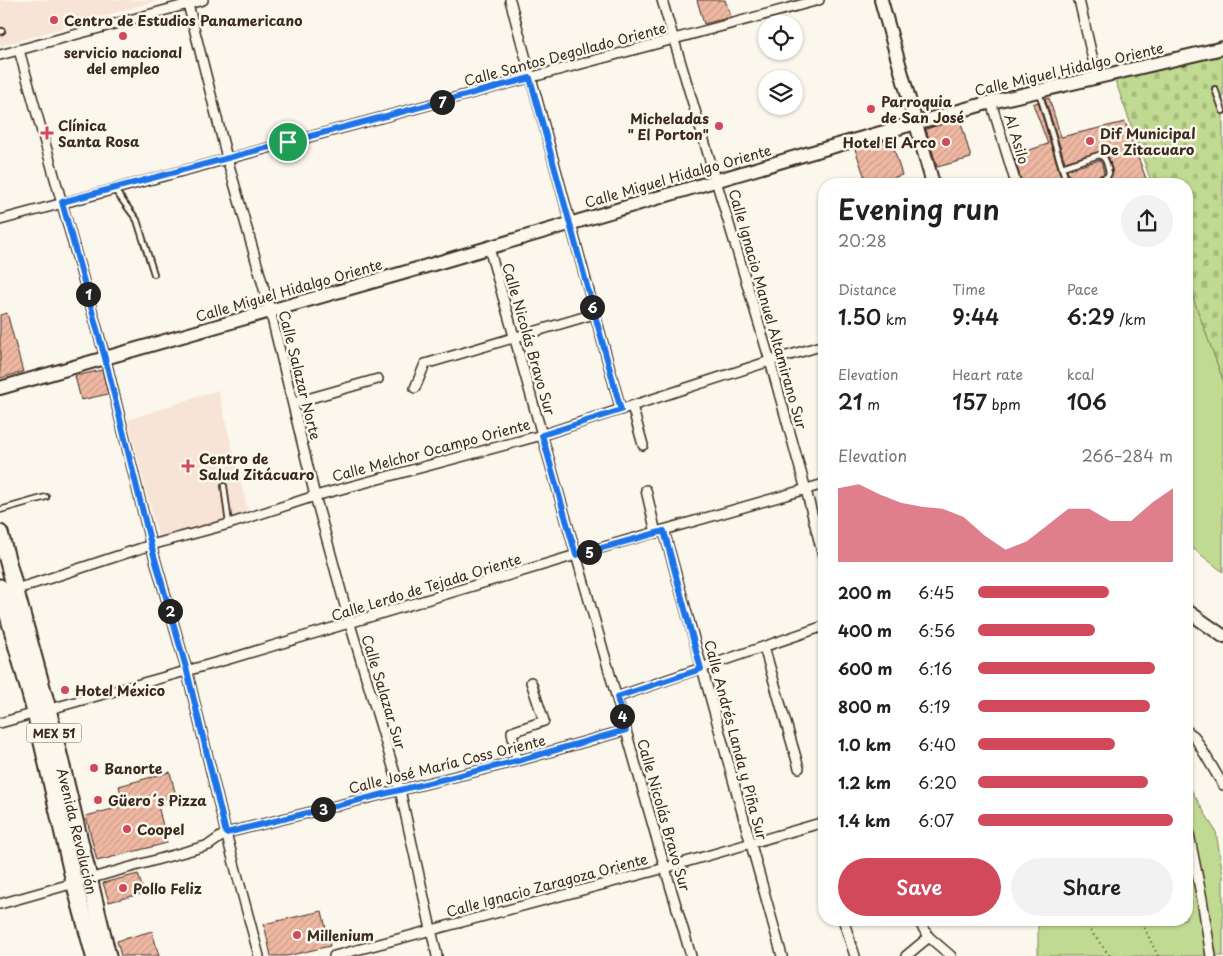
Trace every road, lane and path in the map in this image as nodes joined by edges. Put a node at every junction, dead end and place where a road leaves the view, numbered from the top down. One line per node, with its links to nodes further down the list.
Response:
1 (203, 0): 7 (street)
2 (510, 0): 13 (street)
3 (662, 0): 8 (street, Calle Ignacio Manuel Altamirano Sur)
4 (819, 0): 8 (street, Calle Santos Degollado Oriente)
5 (881, 0): 18 (street)
6 (1079, 0): 12 (street)
7 (187, 2): 10 (street); 19 (street, Calle Salazar Norte)
8 (675, 39): 13 (street, Calle Santos Degollado Oriente); 25 (street, Calle Ignacio Manuel Altamirano Sur)
9 (1223, 48): 12 (street, Calle Miguel Hidalgo Oriente)
10 (19, 50): 11 (street); 27 (street)
11 (0, 55)
12 (1097, 77): 15 (street, Calle Miguel Hidalgo Oriente)
13 (530, 78): 19 (street, Calle Santos Degollado Oriente); 29 (street)
14 (1215, 89): 17 (lane)
15 (1039, 91): 16 (street, Calle Miguel Hidalgo Oriente); 20 (lane)
16 (991, 102): 18 (street, Calle Miguel Hidalgo Oriente); 22 (street, Al Asilo)
17 (1223, 111)
18 (916, 123): 21 (street); 25 (street, Calle Miguel Hidalgo Oriente)
19 (227, 158): 26 (street, Calle Santos Degollado Oriente); 32 (street, Calle Salazar Norte)
20 (1062, 167): 23 (lane); 24 (lane)
21 (931, 178)
22 (1014, 178)
23 (1065, 178)
24 (1104, 178)
25 (716, 181): 29 (street, Calle Miguel Hidalgo Oriente); 37 (street, Calle Ignacio Manuel Altamirano Sur)
26 (114, 190): 27 (street, Calle Santos Degollado Oriente); 31 (lane)
27 (62, 202): 28 (street, Calle Santos Degollado Oriente); 36 (street)
28 (0, 220)
29 (569, 224): 30 (street, Calle Miguel Hidalgo Oriente); 33 (street)
30 (489, 248): 32 (street, Calle Miguel Hidalgo Oriente); 34 (street, Calle Nicolás Bravo Sur)
31 (154, 274)
32 (270, 310): 36 (street, Calle Miguel Hidalgo Oriente); 41 (street, Calle Salazar Norte)
33 (594, 314): 34 (street); 43 (street)
34 (515, 338): 40 (street); 44 (street, Calle Nicolás Bravo Sur)
35 (818, 347): 37 (street, Calle Melchor Ocampo Oriente)
36 (105, 358): 39 (street, Calle Miguel Hidalgo Oriente); 57 (street)
37 (770, 361): 42 (street, Calle Melchor Ocampo Oriente); 49 (street, Calle Ignacio Manuel Altamirano Sur)
38 (378, 379): 41 (street)
39 (0, 388)
40 (415, 388)
41 (293, 403): 50 (street, Calle Salazar Norte)
42 (632, 406): 43 (street, Calle Melchor Ocampo Oriente); 45 (street)
43 (621, 410): 44 (street, Calle Melchor Ocampo Oriente)
44 (542, 435): 50 (street, Calle Melchor Ocampo Oriente); 58 (street, Calle Nicolás Bravo Sur)
45 (644, 445)
46 (224, 486): 53 (lane)
47 (818, 486): 49 (street, Calle Lerdo de Tejada Oriente)
48 (646, 490): 54 (street, Calle Andrés Landa y Piña Sur)
49 (806, 490): 54 (street, Calle Lerdo de Tejada Oriente); 56 (street, Calle Ignacio Manuel Altamirano Sur)
50 (315, 496): 53 (street, Calle Melchor Ocampo Oriente); 61 (street, Calle Salazar Sur)
51 (46, 497): 52 (lane)
52 (0, 510)
53 (229, 524): 57 (street, Calle Melchor Ocampo Oriente)
54 (660, 532): 58 (street, Calle Lerdo de Tejada Oriente); 65 (street, Calle Andrés Landa y Piña Sur)
55 (0, 533): 59 (main road, MEX 51)
56 (818, 537)
57 (151, 545): 59 (street, Calle Melchor Ocampo Oriente); 66 (street)
58 (576, 555): 61 (street, Calle Lerdo de Tejada Oriente); 68 (street, Calle Nicolás Bravo Sur)
59 (4, 592): 69 (main road, Avenida Revolución / MEX 51)
60 (1193, 615): 63 (street)
61 (350, 624): 66 (street, Calle Lerdo de Tejada Oriente); 76 (street, Calle Salazar Sur)
62 (818, 628): 64 (street)
63 (1223, 636)
64 (764, 647): 65 (street); 74 (street)
65 (701, 669): 68 (street); 79 (street, Calle Andrés Landa y Piña Sur)
66 (187, 671): 69 (street, Calle Lerdo de Tejada Oriente); 78 (street)
67 (531, 682): 73 (street)
68 (617, 697): 71 (street, Calle Nicolás Bravo Sur)
69 (42, 711): 70 (street, Calle Lerdo de Tejada Oriente); 82 (main road, Avenida Revolución / MEX 51); 83 (main road, Avenida Revolución / MEX 51)
70 (0, 723)
71 (626, 730): 73 (street, Calle José María Coss Oriente); 81 (street, Calle Nicolás Bravo Sur)
72 (1193, 735): 75 (street)
73 (517, 761): 76 (street, Calle José María Coss Oriente)
74 (799, 768)
75 (1223, 785)
76 (400, 790): 78 (street, Calle José María Coss Oriente); 89 (street, Calle Salazar Sur)
77 (818, 824): 79 (street, Calle Ignacio Zaragoza Oriente)
78 (226, 833): 82 (street, Calle José María Coss Oriente); 93 (street)
79 (750, 842): 81 (street, Calle Ignacio Zaragoza Oriente); 97 (street, Calle Andrés Landa y Piña Sur)
80 (1193, 854): 103 (street)
81 (665, 868): 89 (street, Calle Ignacio Zaragoza Oriente); 96 (street, Calle Nicolás Bravo Sur)
82 (89, 878): 83 (street, Calle José María Coss Oriente); 92 (main road, Avenida Revolución / MEX 51)
83 (74, 882): 84 (street, Calle José María Coss Oriente); 91 (main road, Avenida Revolución / MEX 51)
84 (0, 904)
85 (845, 926): 98 (street)
86 (922, 926): 90 (street)
87 (1086, 926): 101 (path)
88 (1143, 926): 102 (path)
89 (430, 930): 94 (street, Calle Ignacio Zaragoza Oriente); 95 (street, Calle Salazar Sur)
90 (929, 937): 99 (street); 100 (street)
91 (94, 956)
92 (108, 956)
93 (259, 956)
94 (334, 956)
95 (436, 956)
96 (691, 956)
97 (782, 956)
98 (855, 956)
99 (906, 956)
100 (951, 956)
101 (1110, 956)
102 (1158, 956)
103 (1210, 956)

